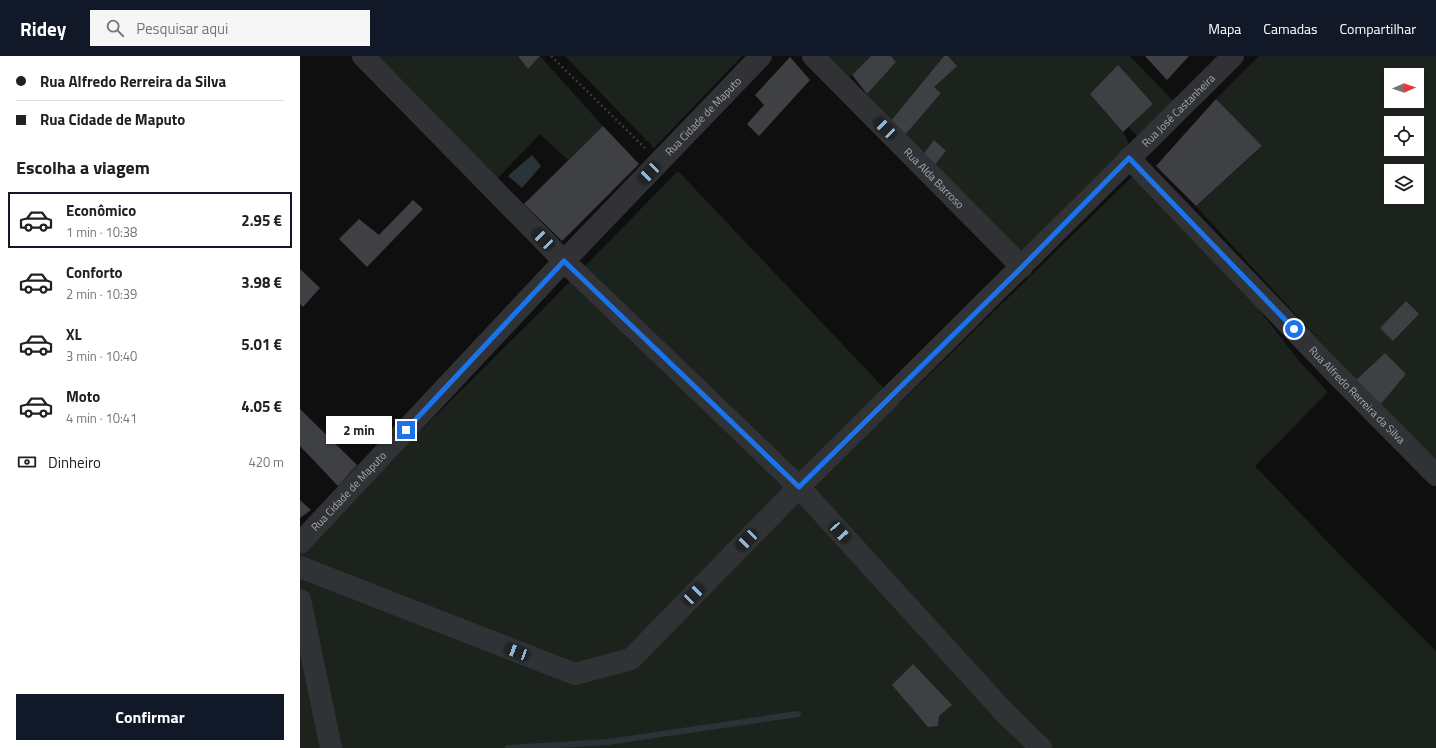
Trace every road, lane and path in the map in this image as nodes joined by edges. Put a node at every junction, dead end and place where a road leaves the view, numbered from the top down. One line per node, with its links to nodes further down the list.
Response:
1 (363, 56): 8 (street)
2 (551, 56): 7 (path)
3 (761, 56): 7 (street, Rua Cidade de Maputo)
4 (813, 56): 9 (street, Rua Alda Barroso)
5 (1233, 56): 6 (street, Rua José Castanheira)
6 (1129, 158): 9 (street, Rua José Castanheira); 10 (street, Rua Alfredo Rerreira da Silva)
7 (659, 162): 8 (street, Rua Cidade de Maputo)
8 (564, 261): 11 (street); 12 (street, Rua Cidade de Maputo)
9 (1022, 267): 11 (street, Rua José Castanheira)
10 (1436, 475)
11 (799, 487): 13 (street, Rua José Castanheira); 16 (street)
12 (300, 542)
13 (300, 567)
14 (300, 600): 15 (street)
15 (331, 748)
16 (1042, 748)

